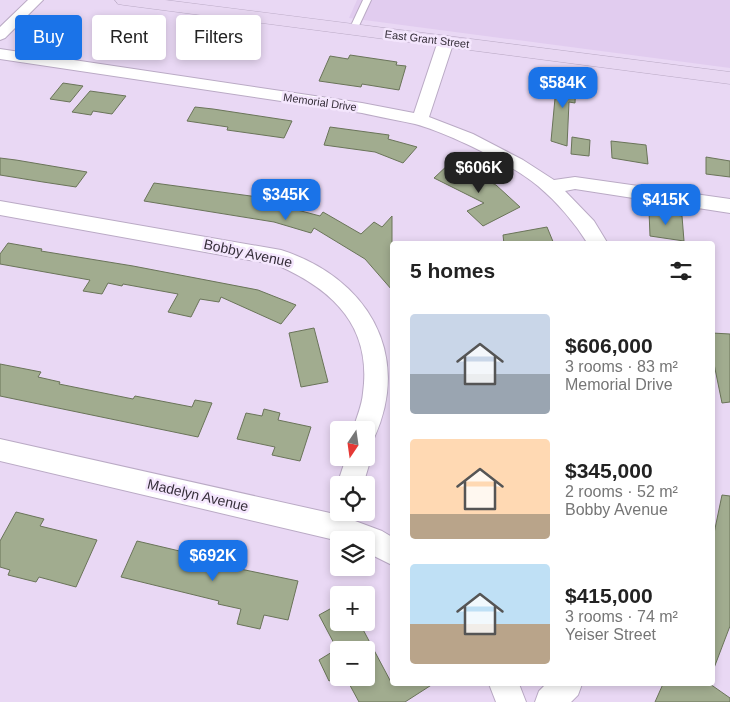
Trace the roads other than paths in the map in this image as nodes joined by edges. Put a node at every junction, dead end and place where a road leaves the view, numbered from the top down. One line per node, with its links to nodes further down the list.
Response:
1 (36, 0): 6 (street)
2 (124, 0): 4 (main road, East Grant Street)
3 (367, 0): 5 (lane)
4 (170, 3): 5 (main road, East Grant Street)
5 (353, 30): 7 (main road, East Grant Street)
6 (0, 35)
7 (446, 41): 9 (main road, East Grant Street); 10 (street)
8 (0, 54): 10 (street, Memorial Drive)
9 (730, 78)
10 (420, 120): 11 (street, Memorial Drive)
11 (550, 187): 12 (street); 14 (street, Memorial Drive)
12 (730, 206)
13 (0, 208): 15 (street, Bobby Avenue)
14 (596, 241)
15 (368, 421)
16 (0, 450): 17 (street, Madelyn Avenue)
17 (330, 518)
18 (343, 521): 19 (street, Madelyn Avenue)
19 (390, 551)
20 (505, 686): 22 (street)
21 (565, 686): 23 (street)
22 (511, 702)
23 (550, 702)

